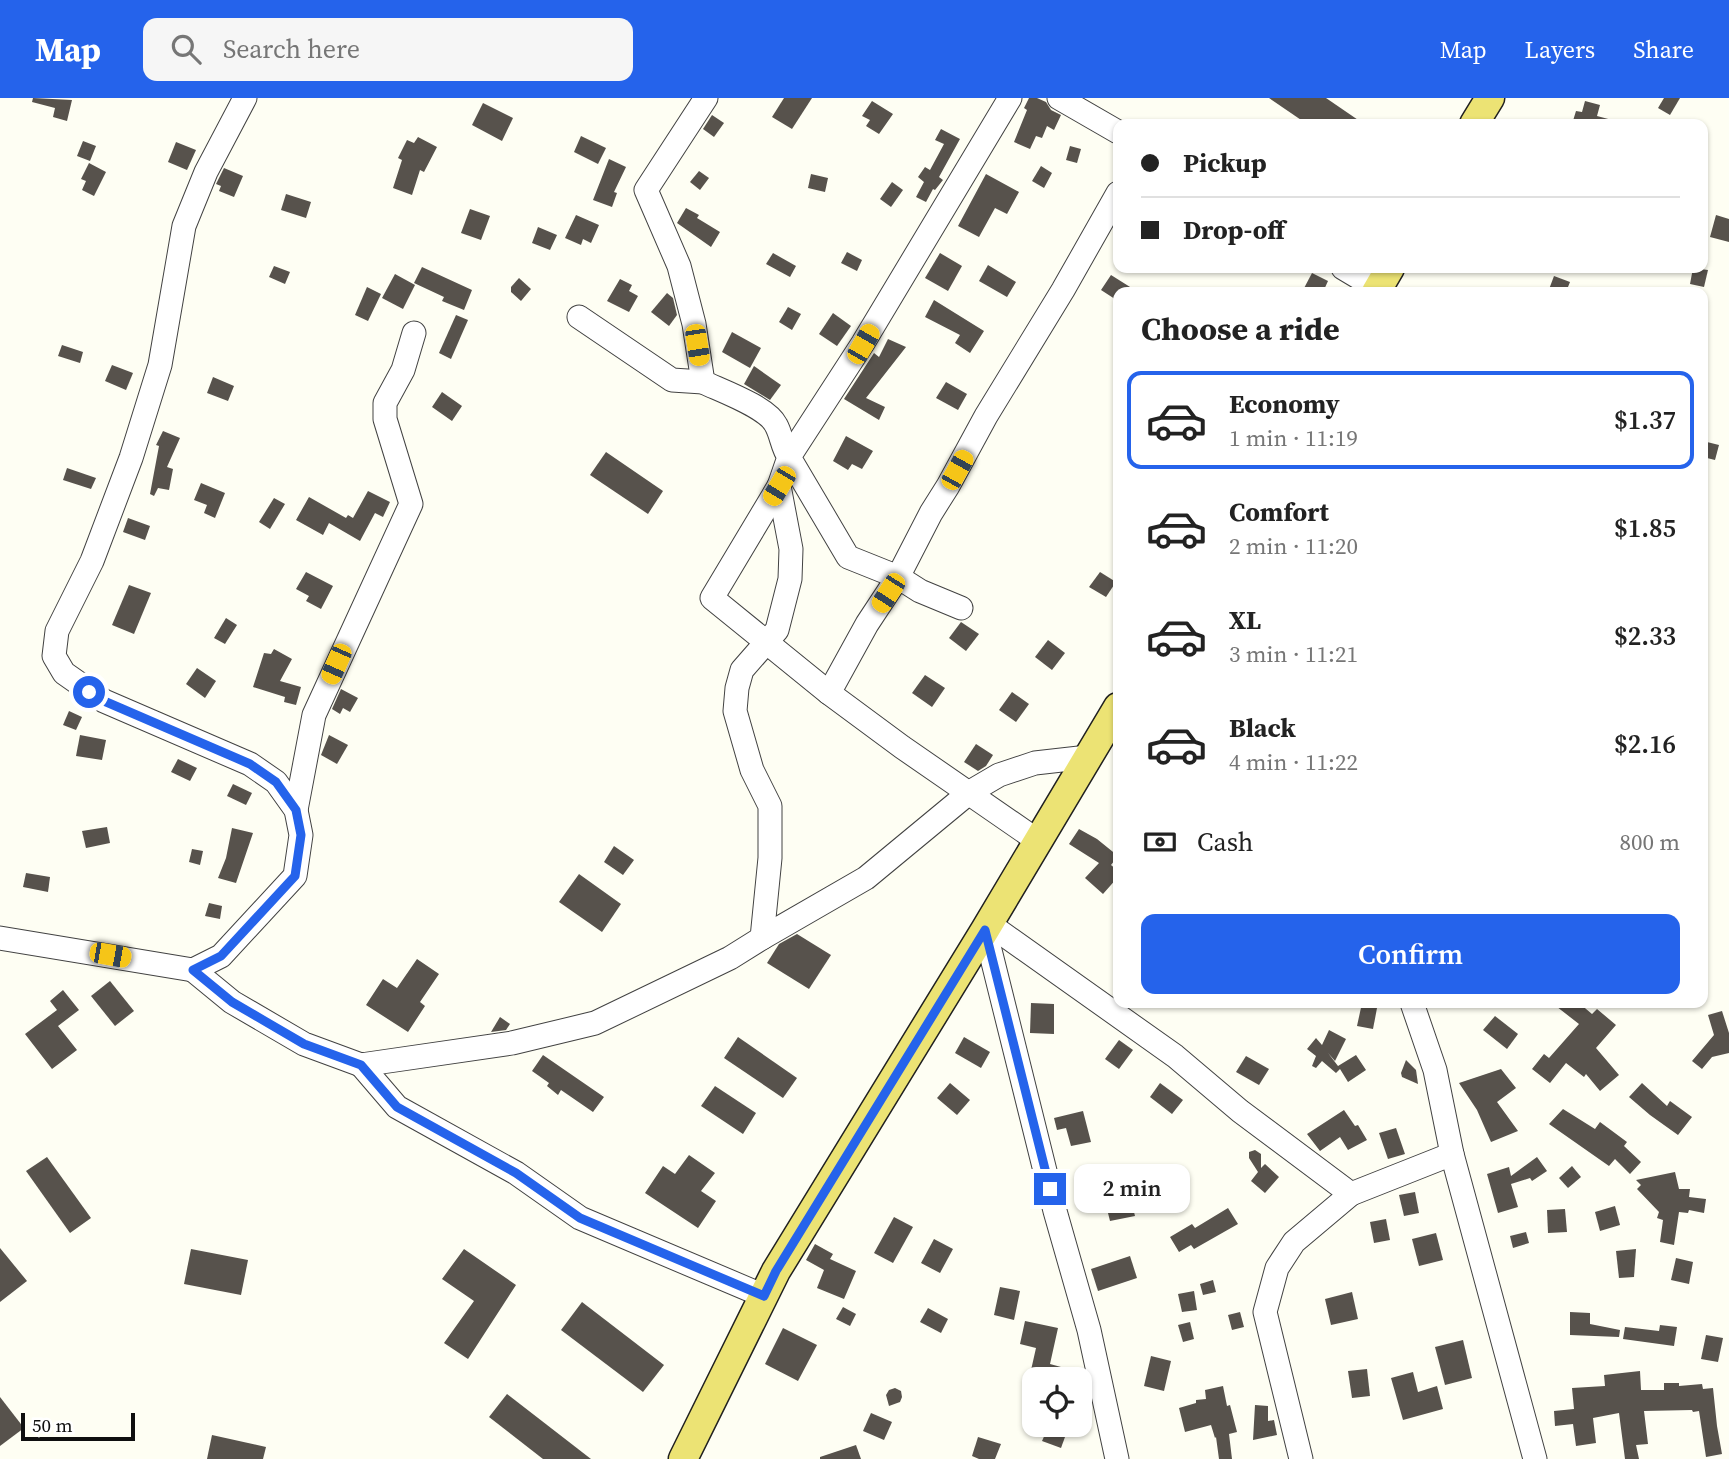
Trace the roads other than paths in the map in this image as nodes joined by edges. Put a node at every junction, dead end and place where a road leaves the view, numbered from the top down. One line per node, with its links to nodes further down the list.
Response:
1 (246, 98): 23 (street)
2 (706, 98): 13 (street)
3 (1010, 98): 14 (street)
4 (1059, 98): 7 (street)
5 (1490, 98): 6 (main road)
6 (1477, 119)
7 (1113, 129)
8 (1113, 202): 16 (street)
9 (1356, 273): 10 (street)
10 (1381, 283)
11 (579, 317): 13 (street)
12 (414, 333): 23 (street)
13 (703, 382): 14 (street)
14 (789, 457): 15 (street); 16 (street)
15 (779, 486): 18 (street); 18 (street)
16 (898, 577): 17 (street); 19 (street)
17 (961, 608)
18 (766, 642): 19 (street); 27 (street)
19 (829, 693): 22 (street)
20 (1113, 726): 21 (main road)
21 (1088, 757): 22 (street); 24 (main road)
22 (970, 792): 24 (street); 27 (street)
23 (296, 810): 28 (street)
24 (1038, 841): 25 (main road)
25 (987, 927): 32 (street); 33 (main road); 35 (street)
26 (0, 938): 28 (street)
27 (762, 938): 30 (street)
28 (193, 970): 30 (street)
29 (1414, 1008): 31 (street)
30 (361, 1065): 33 (street)
31 (1452, 1154): 32 (street); 37 (street)
32 (1351, 1194): 36 (street)
33 (764, 1296): 34 (main road)
34 (683, 1459)
35 (1117, 1459)
36 (1301, 1459)
37 (1535, 1459)

